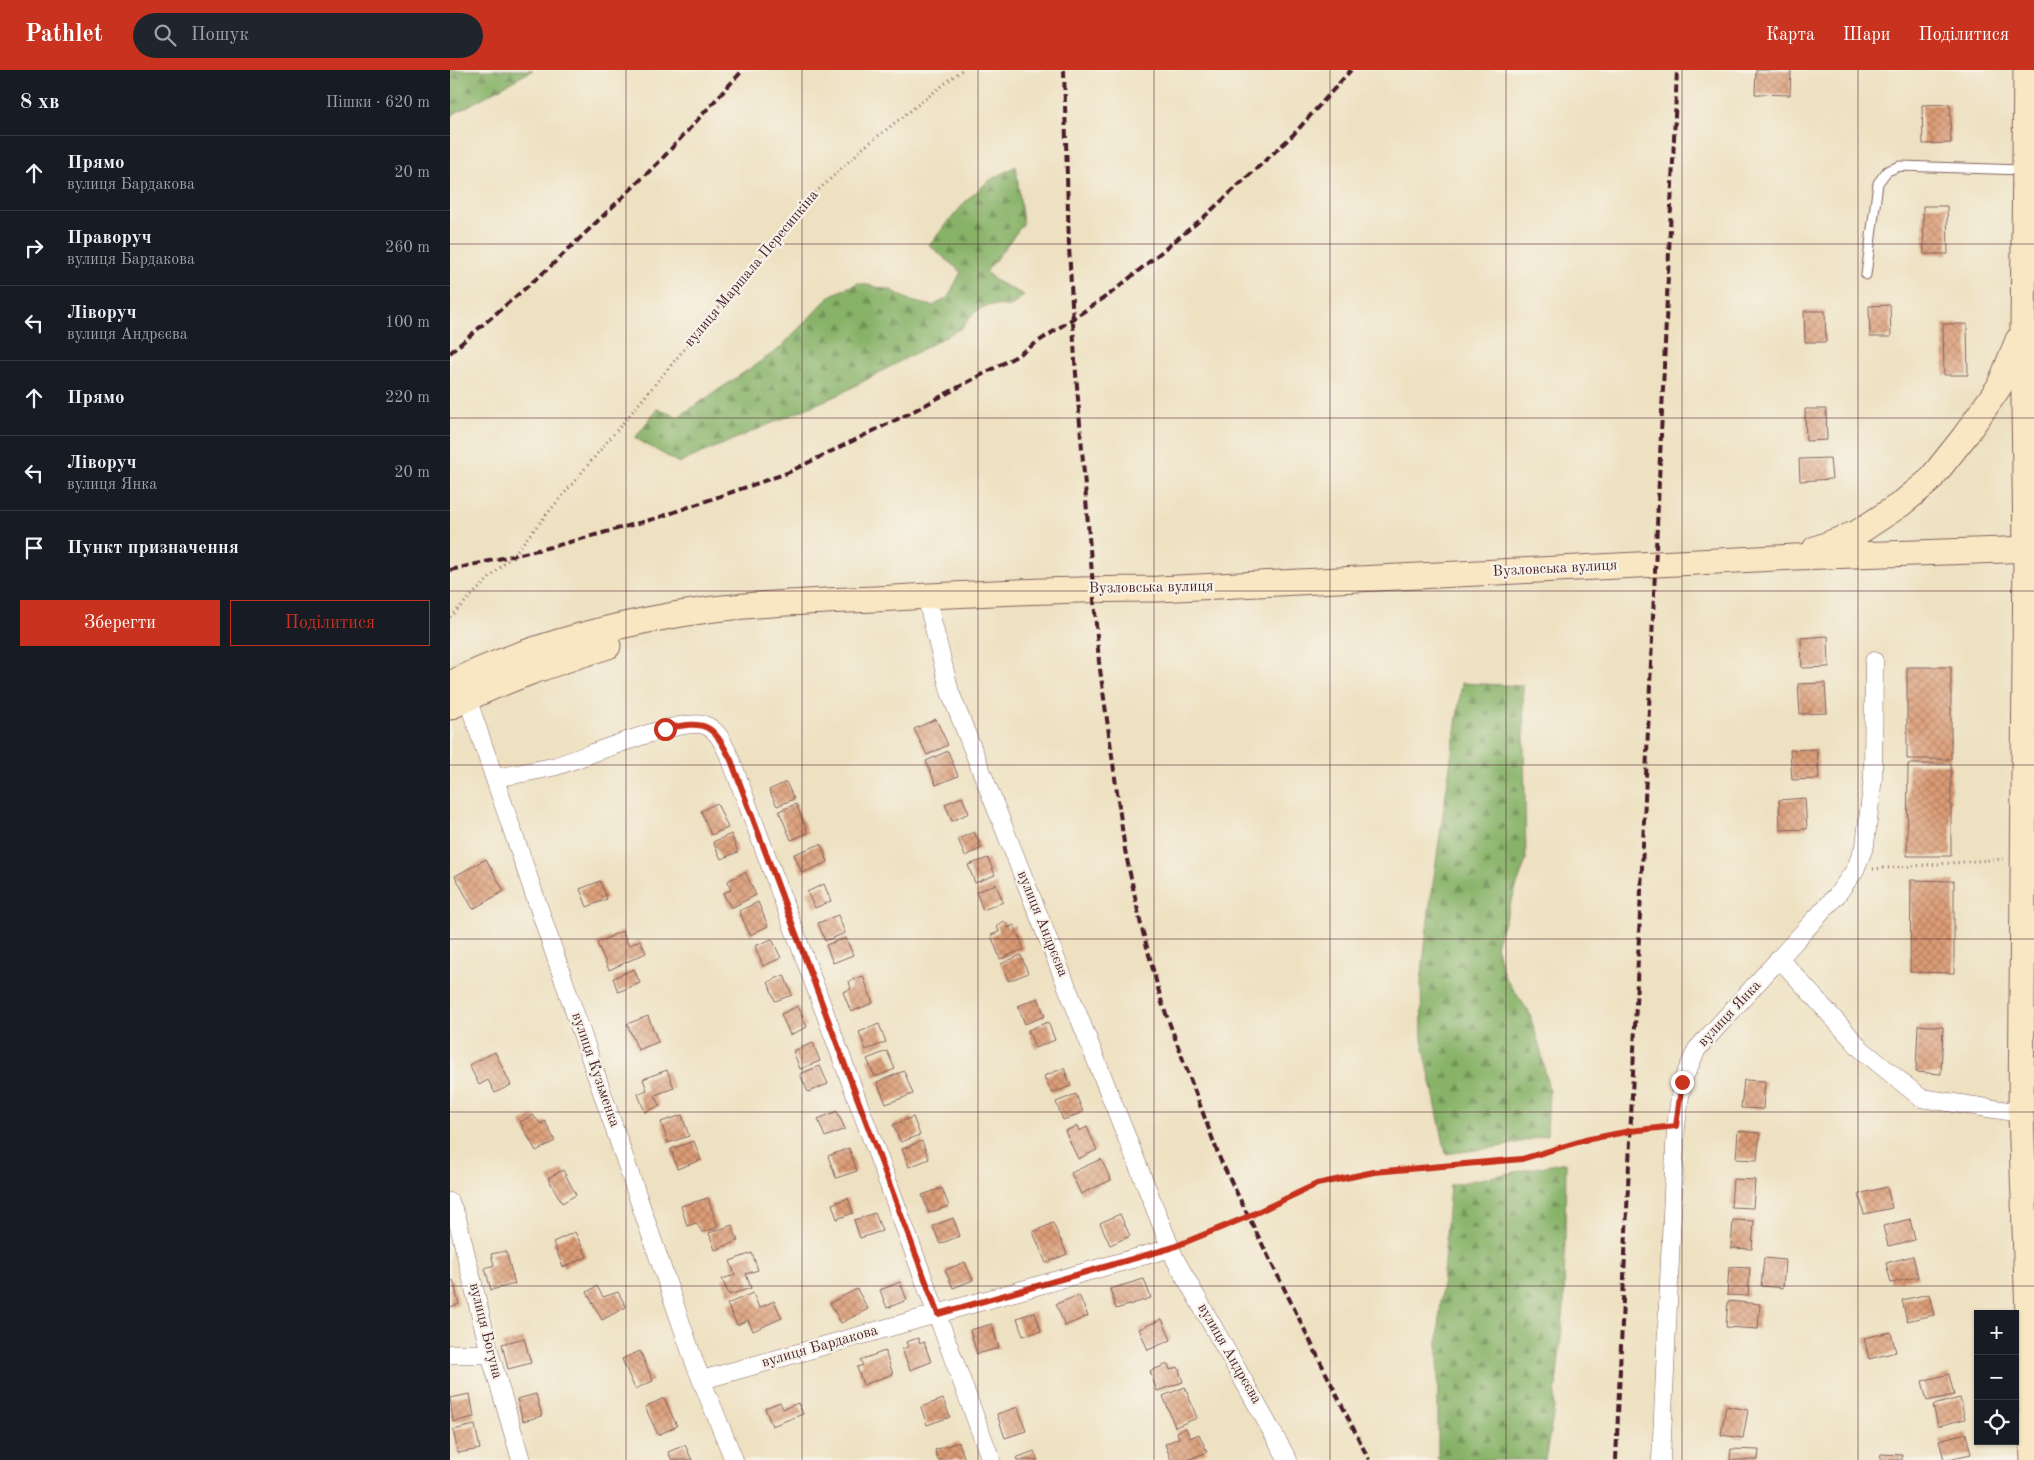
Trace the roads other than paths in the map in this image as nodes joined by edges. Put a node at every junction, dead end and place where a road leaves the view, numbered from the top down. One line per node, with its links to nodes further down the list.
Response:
1 (2026, 70): 2 (main road)
2 (2026, 170): 3 (lane); 4 (main road)
3 (1866, 275)
4 (2023, 328): 5 (main road); 6 (main road)
5 (2030, 549): 6 (main road, Вузловська вулиця); 8 (main road)
6 (1795, 557): 7 (main road, Вузловська вулиця)
7 (926, 596): 10 (main road); 15 (street, вулиця Андрєєва)
8 (2030, 622): 13 (main road)
9 (1874, 661): 12 (street, вулиця Янка)
10 (457, 692): 11 (street, вулиця Кузьменка)
11 (496, 778): 16 (street); 21 (street, вулиця Кузьменка)
12 (1780, 960): 13 (street); 26 (street, вулиця Янка)
13 (2021, 1112): 17 (main road)
14 (450, 1202): 20 (street, вулиця Богуна)
15 (1171, 1248): 16 (street); 25 (street, вулиця Андрєєва)
16 (938, 1314): 21 (street, вулиця Бардакова); 24 (street)
17 (2031, 1314): 18 (main road)
18 (2031, 1345): 27 (main road)
19 (450, 1354): 20 (street)
20 (490, 1354): 22 (street, вулиця Богуна)
21 (702, 1380): 23 (street, вулиця Кузьменка)
22 (521, 1460)
23 (734, 1460)
24 (991, 1460)
25 (1288, 1460)
26 (1661, 1460)
27 (2033, 1460)

